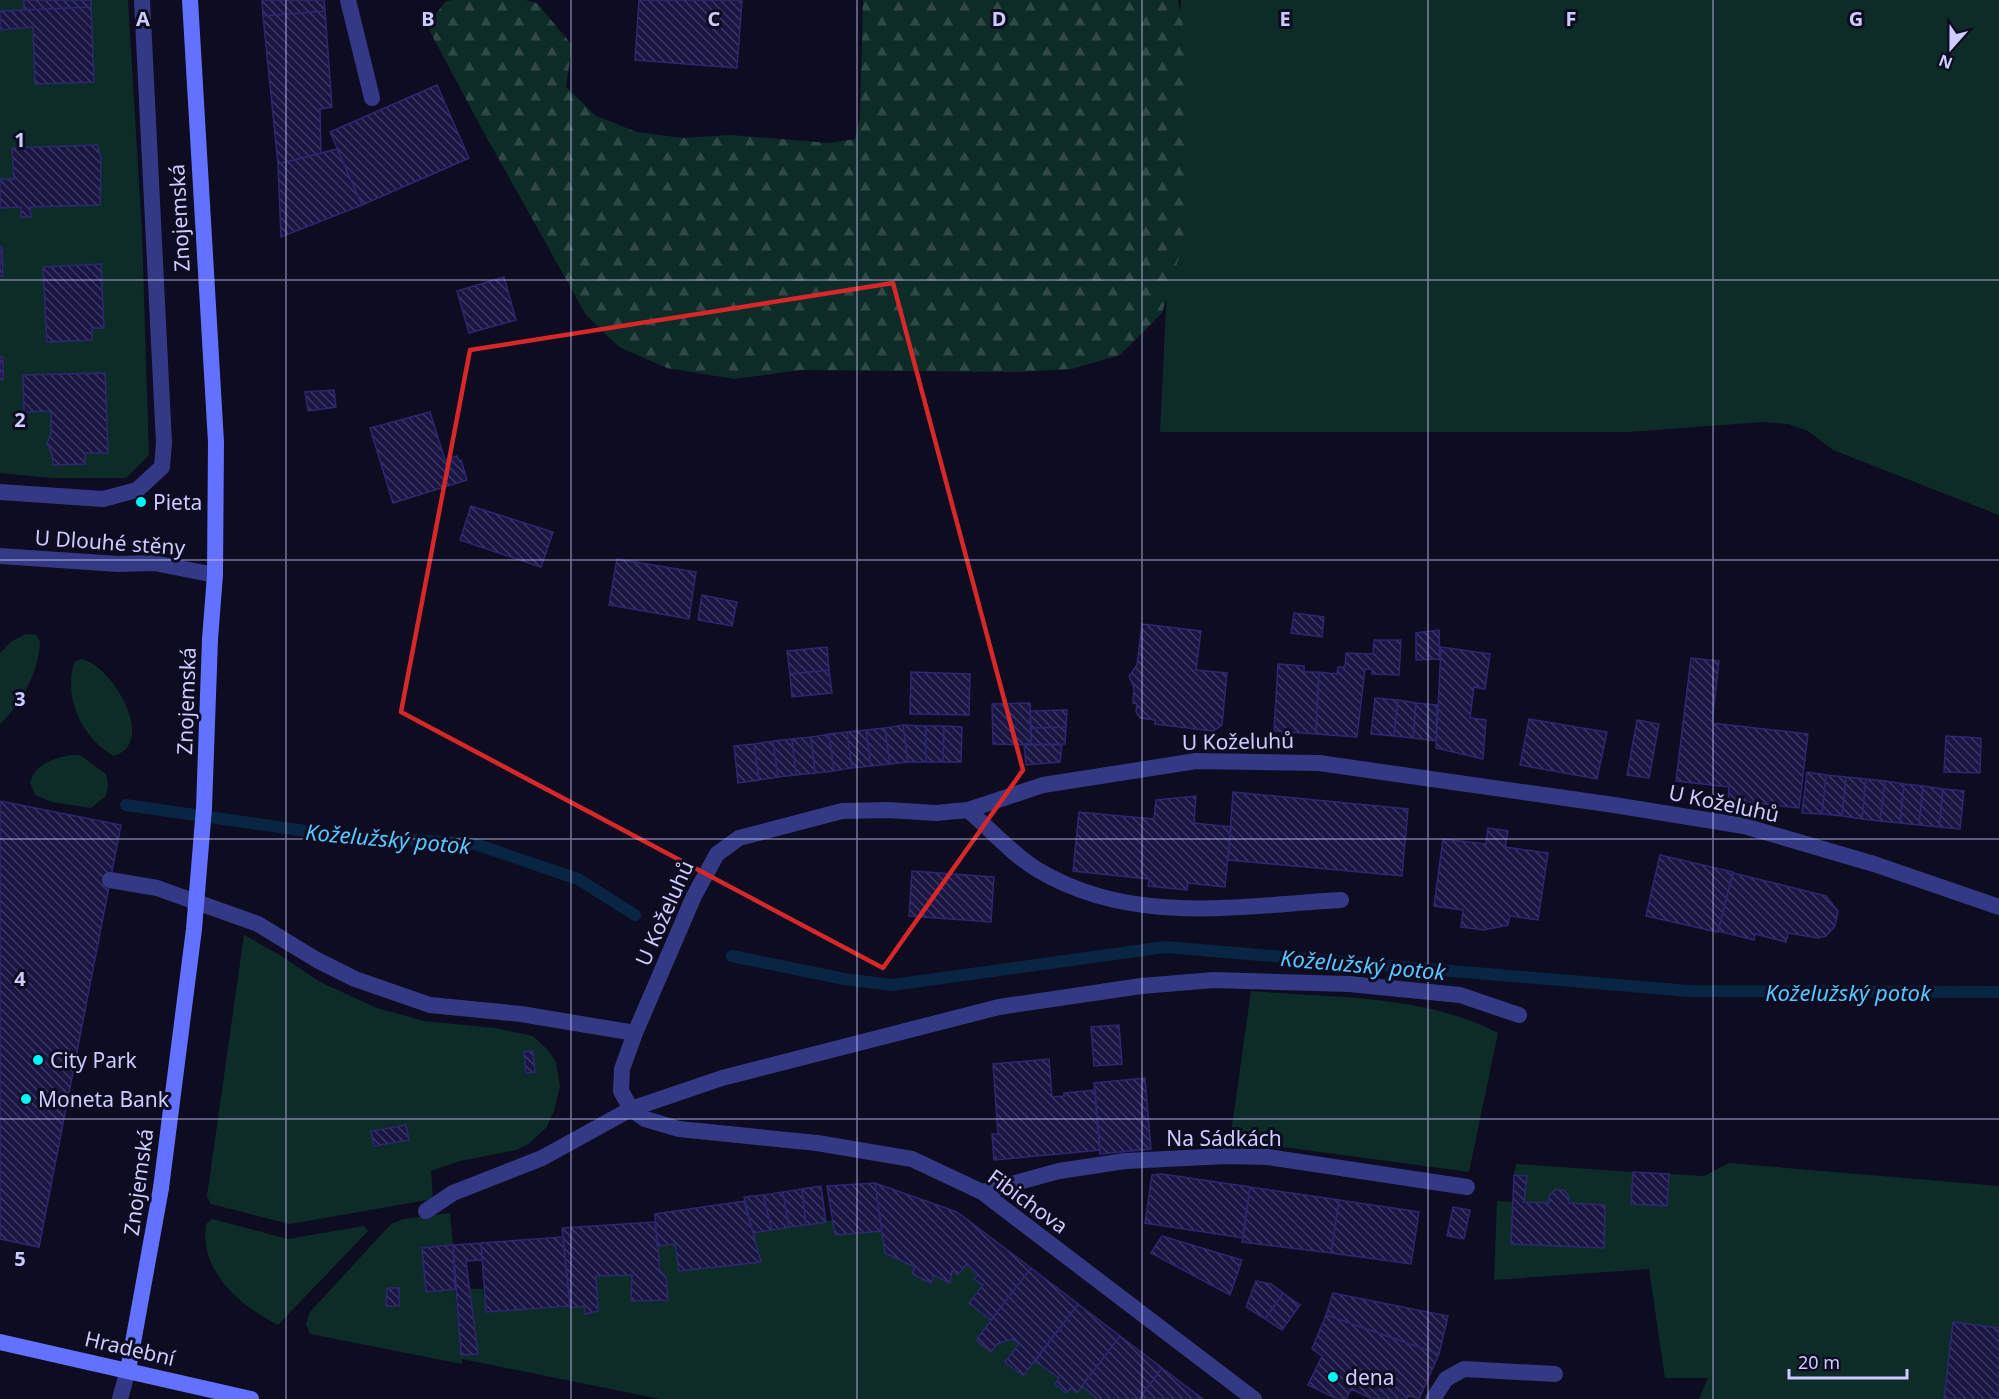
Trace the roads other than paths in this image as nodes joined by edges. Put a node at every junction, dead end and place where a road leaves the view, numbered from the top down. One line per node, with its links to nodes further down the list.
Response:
1 (142, 0): 5 (street, Znojemská)
2 (190, 0): 7 (main road, Znojemská)
3 (348, 0): 4 (street)
4 (372, 98)
5 (0, 492)
6 (0, 556): 7 (street, U Dlouhé stěny)
7 (215, 575): 19 (main road, Znojemská, bridge)
8 (968, 810): 10 (street); 11 (street, U Koželuhů); 13 (street, U Koželuhů)
9 (110, 880): 13 (street)
10 (1341, 900)
11 (1999, 907)
12 (1519, 1015): 14 (street)
13 (635, 1033): 14 (street, U Koželuhů)
14 (631, 1109): 16 (street, Fibichova); 17 (street)
15 (1467, 1187): 16 (street, Na Sádkách)
16 (982, 1192): 23 (street, Fibichova)
17 (426, 1211)
18 (0, 1342): 19 (main road, Hradební)
19 (128, 1370): 21 (street, Znojemská); 22 (main road, Hradební)
20 (1555, 1374): 24 (street)
21 (120, 1399)
22 (251, 1399)
23 (1254, 1399)
24 (1433, 1399)

